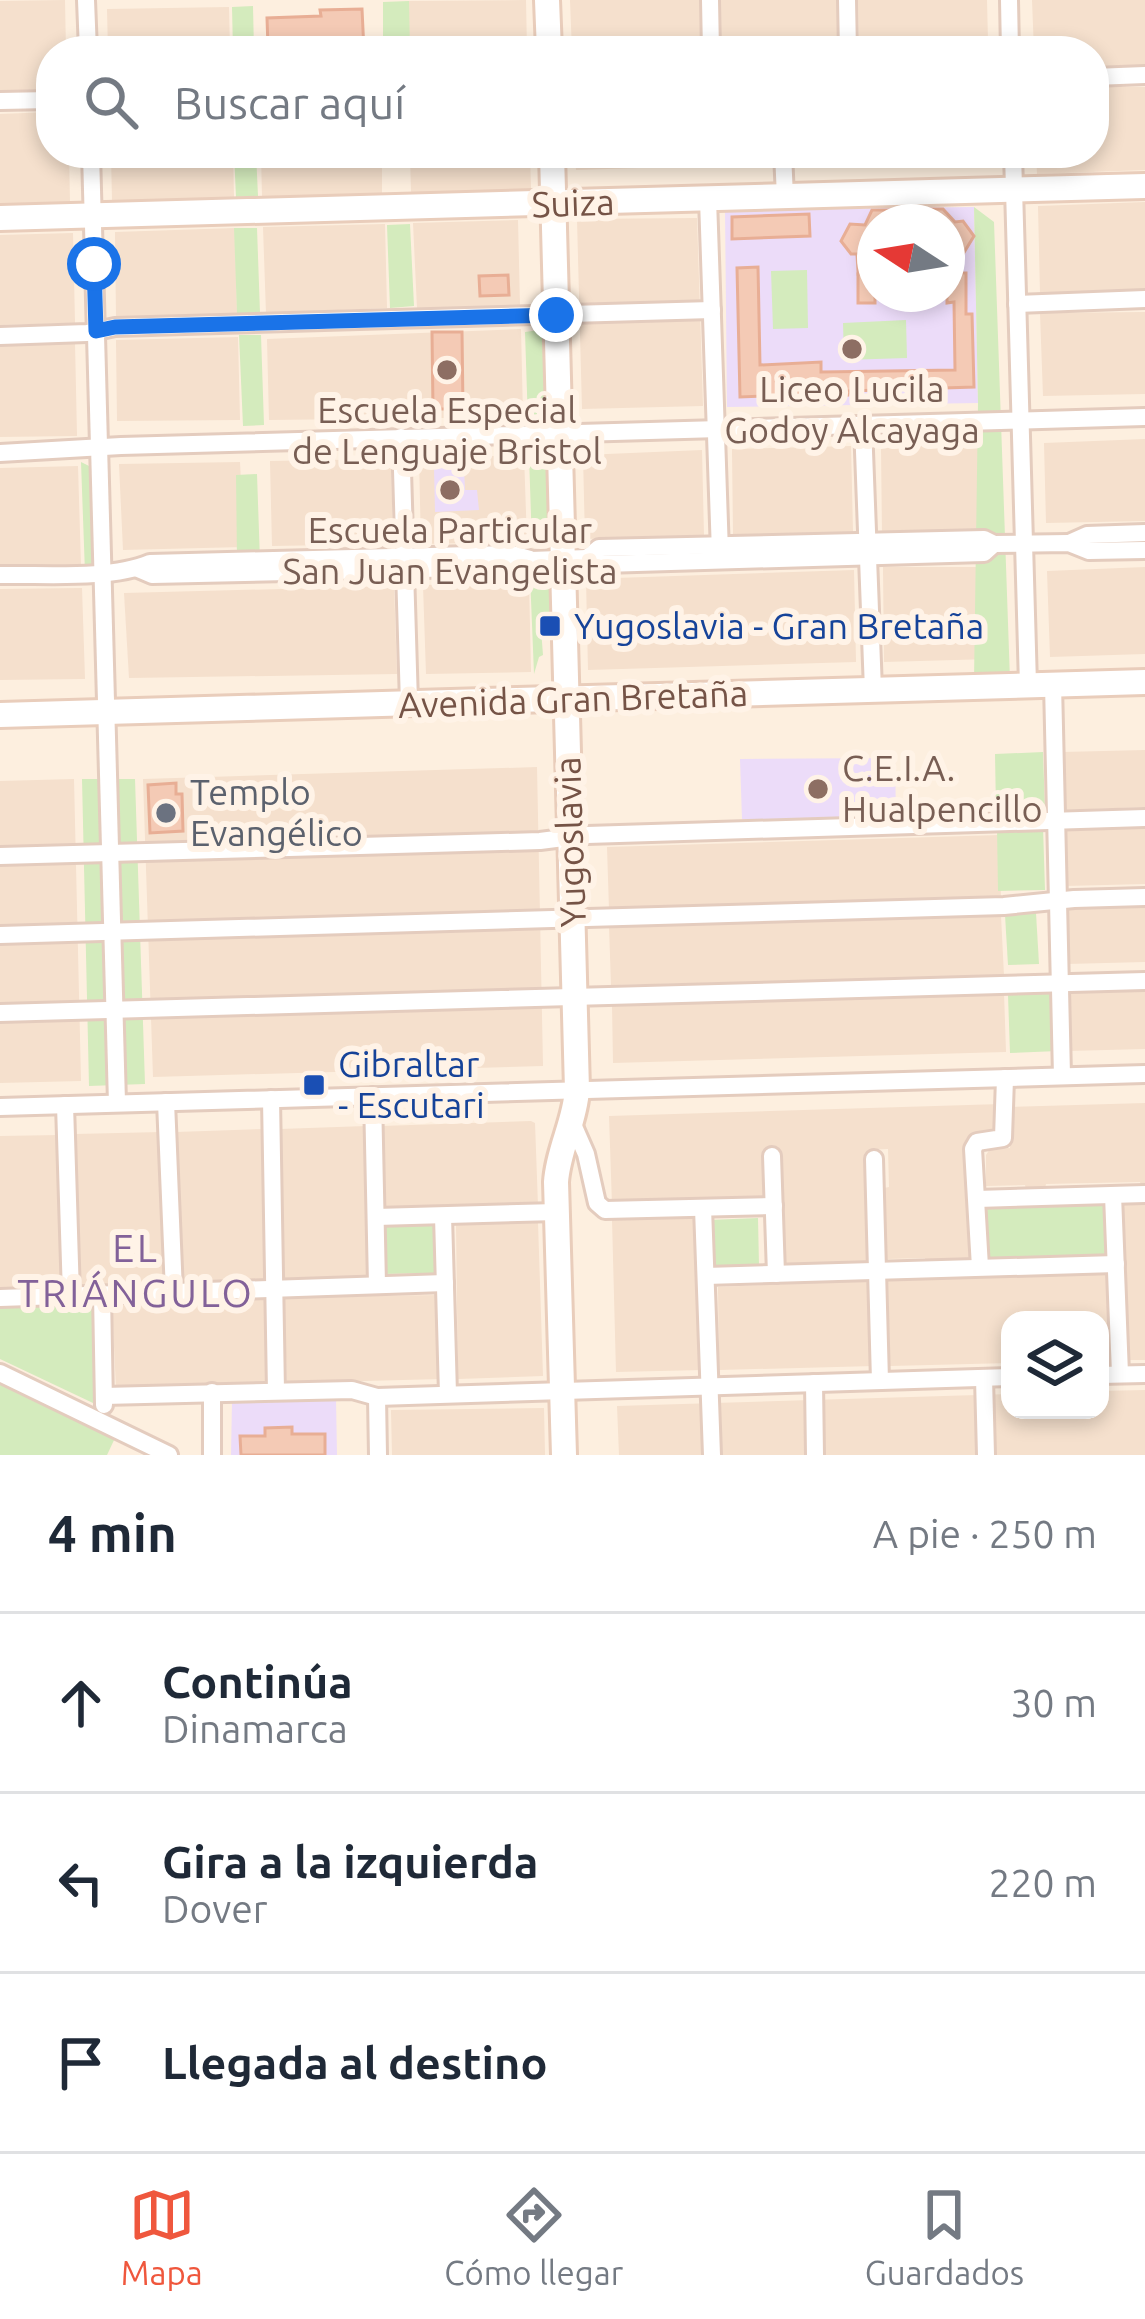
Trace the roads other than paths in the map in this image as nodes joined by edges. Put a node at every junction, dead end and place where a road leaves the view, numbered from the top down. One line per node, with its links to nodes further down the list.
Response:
1 (86, 0): 6 (street)
2 (547, 0): 7 (street)
3 (710, 0): 8 (street)
4 (847, 0): 9 (street)
5 (1009, 0): 10 (street)
6 (87, 36)
7 (548, 36)
8 (711, 36)
9 (848, 36)
10 (1010, 36)
11 (1145, 75): 12 (street)
12 (1109, 76)
13 (36, 100): 14 (street)
14 (0, 101)
15 (91, 168): 24 (street)
16 (552, 168): 23 (street, Yugoslavia)
17 (783, 168): 21 (street)
18 (1013, 168): 20 (street)
19 (1145, 186): 20 (street, Suiza)
20 (1014, 190): 21 (street, Suiza); 27 (street)
21 (784, 197): 22 (street, Suiza)
22 (708, 199): 23 (street, Suiza); 28 (street)
23 (553, 203): 24 (street, Suiza); 29 (street, Yugoslavia)
24 (93, 216): 25 (street, Suiza); 30 (street)
25 (0, 218)
26 (1145, 299): 27 (street)
27 (1017, 304): 33 (street)
28 (712, 310): 29 (street); 35 (street)
29 (556, 315): 30 (street); 36 (street, Yugoslavia)
30 (96, 331): 31 (street); 38 (street)
31 (0, 336)
32 (1145, 417): 33 (street)
33 (1020, 421): 34 (street); 41 (street)
34 (863, 425): 35 (street); 43 (street)
35 (716, 429): 36 (street); 45 (street)
36 (559, 433): 37 (street); 46 (street, Yugoslavia)
37 (401, 437): 38 (street); 47 (street)
38 (99, 448): 39 (street); 48 (street)
39 (0, 453)
40 (1145, 533): 42 (street)
41 (1024, 543): 42 (street); 43 (street); 51 (street)
42 (1069, 543): 44 (street)
43 (868, 548): 45 (street); 52 (street)
44 (1145, 550)
45 (720, 552): 46 (street)
46 (575, 558): 47 (street); 53 (street, Yugoslavia)
47 (405, 563): 48 (street); 54 (street)
48 (103, 572): 49 (street); 55 (street)
49 (0, 575)
50 (1145, 682): 51 (street, Avenida Gran Bretaña)
51 (1040, 685): 52 (street, Avenida Gran Bretaña); 58 (street)
52 (873, 690): 53 (street, Avenida Gran Bretaña)
53 (566, 699): 54 (street, Avenida Gran Bretaña); 59 (street, Yugoslavia)
54 (409, 704): 55 (street, Avenida Gran Bretaña)
55 (106, 712): 56 (street, Avenida Gran Bretaña); 60 (street)
56 (0, 715)
57 (1145, 818): 58 (street)
58 (1056, 820): 59 (street); 63 (street)
59 (570, 837): 60 (street); 64 (street, Yugoslavia)
60 (110, 854): 61 (street); 65 (street)
61 (0, 856)
62 (1145, 897): 63 (street)
63 (1058, 902): 64 (street); 68 (street)
64 (573, 920): 65 (street); 69 (street, Yugoslavia)
65 (112, 932): 66 (street); 70 (street)
66 (0, 935)
67 (1145, 981): 68 (street)
68 (1060, 983): 69 (street); 73 (street)
69 (575, 997): 70 (street); 75 (street, Yugoslavia)
70 (115, 1010): 71 (street); 79 (street)
71 (0, 1013)
72 (1145, 1074): 73 (street)
73 (1061, 1076): 74 (street)
74 (1004, 1078): 75 (street); 87 (street)
75 (577, 1090): 76 (street); 82 (street, Yugoslavia)
76 (373, 1096): 77 (street); 92 (street)
77 (271, 1099): 78 (street); 100 (street)
78 (166, 1102): 79 (street); 101 (street)
79 (117, 1103): 80 (street)
80 (65, 1105): 81 (street); 103 (street)
81 (0, 1107)
82 (572, 1122): 89 (street); 90 (street, Yugoslavia)
83 (772, 1156): 88 (street)
84 (874, 1159): 95 (street)
85 (1145, 1194): 86 (street)
86 (1113, 1195): 87 (street); 93 (street)
87 (977, 1199): 94 (street)
88 (774, 1206): 89 (street); 96 (street)
89 (704, 1208): 97 (street)
90 (557, 1212): 91 (street); 114 (street, Yugoslavia)
91 (443, 1216): 92 (street); 98 (street)
92 (376, 1217): 99 (street)
93 (1116, 1264): 94 (street); 106 (street)
94 (980, 1267): 95 (street)
95 (877, 1270): 96 (street); 111 (street)
96 (776, 1274): 97 (street)
97 (706, 1276): 113 (street)
98 (445, 1283): 99 (street); 117 (street)
99 (377, 1285): 100 (street)
100 (274, 1288): 101 (street); 115 (street)
101 (174, 1292): 102 (street)
102 (102, 1294): 103 (street); 118 (street)
103 (71, 1295): 104 (street)
104 (0, 1298)
105 (0, 1373): 120 (street)
106 (1120, 1374): 107 (street); 108 (street)
107 (1145, 1374)
108 (1109, 1375)
109 (1001, 1377): 110 (street)
110 (984, 1378): 111 (street); 127 (street)
111 (880, 1381): 112 (street)
112 (814, 1383): 113 (street); 126 (street)
113 (710, 1386): 114 (street); 125 (street)
114 (562, 1390): 117 (street); 124 (street, Yugoslavia)
115 (276, 1391): 116 (street); 119 (street)
116 (212, 1392): 118 (street); 122 (street)
117 (448, 1394): 119 (street)
118 (104, 1396): 120 (street)
119 (377, 1397): 123 (street)
120 (104, 1424): 121 (street)
121 (169, 1455)
122 (212, 1455)
123 (379, 1455)
124 (564, 1455)
125 (712, 1455)
126 (815, 1455)
127 (986, 1455)

